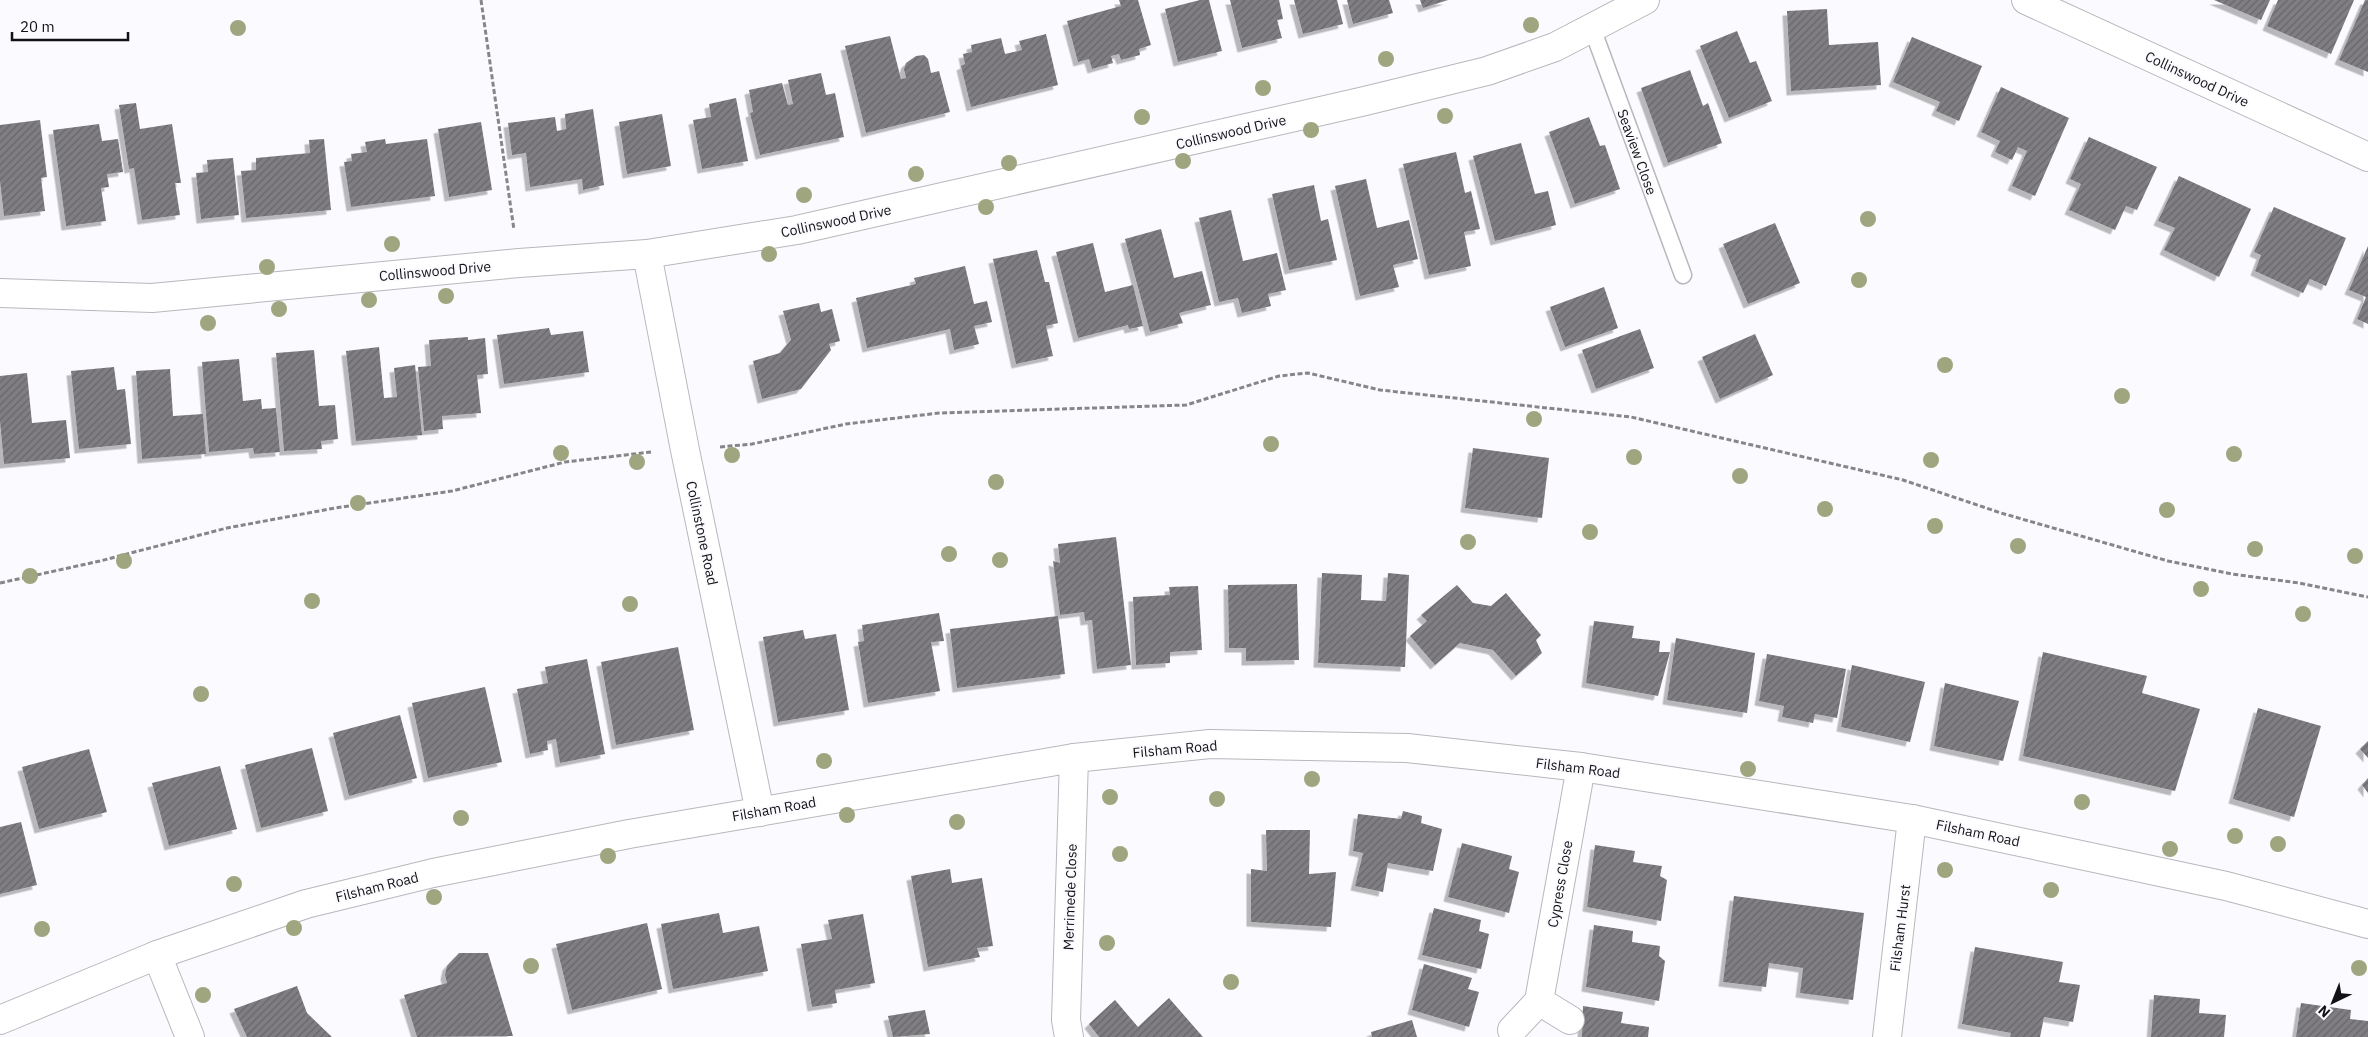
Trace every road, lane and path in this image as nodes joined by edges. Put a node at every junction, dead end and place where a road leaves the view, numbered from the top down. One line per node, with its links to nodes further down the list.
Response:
1 (481, 0): 7 (path)
2 (1645, 0): 4 (street, Collinswood Drive)
3 (2026, 0): 5 (street, Collinswood Drive)
4 (1592, 28): 6 (street, Collinswood Drive); 8 (lane, Seaview Close)
5 (2368, 157)
6 (647, 254): 7 (street, Collinswood Drive); 10 (street, Collinstone Road)
7 (519, 263): 9 (street, Collinswood Drive)
8 (1682, 275)
9 (0, 293)
10 (685, 450): 11 (path); 12 (path); 15 (street, Collinstone Road)
11 (0, 583)
12 (2368, 596)
13 (1074, 758): 14 (street, Filsham Road); 15 (street, Filsham Road); 24 (street, Merrimede Close)
14 (1581, 767): 16 (street, Filsham Road); 19 (street, Cypress Close)
15 (760, 812): 18 (street, Filsham Road)
16 (1912, 819): 17 (street, Filsham Road); 25 (street, Filsham Hurst)
17 (2368, 924)
18 (158, 955): 20 (street, Filsham Road); 23 (street)
19 (1539, 1001): 21 (street); 22 (street)
20 (0, 1020)
21 (1570, 1020)
22 (1512, 1030)
23 (190, 1037)
24 (1069, 1037)
25 (1887, 1037)

